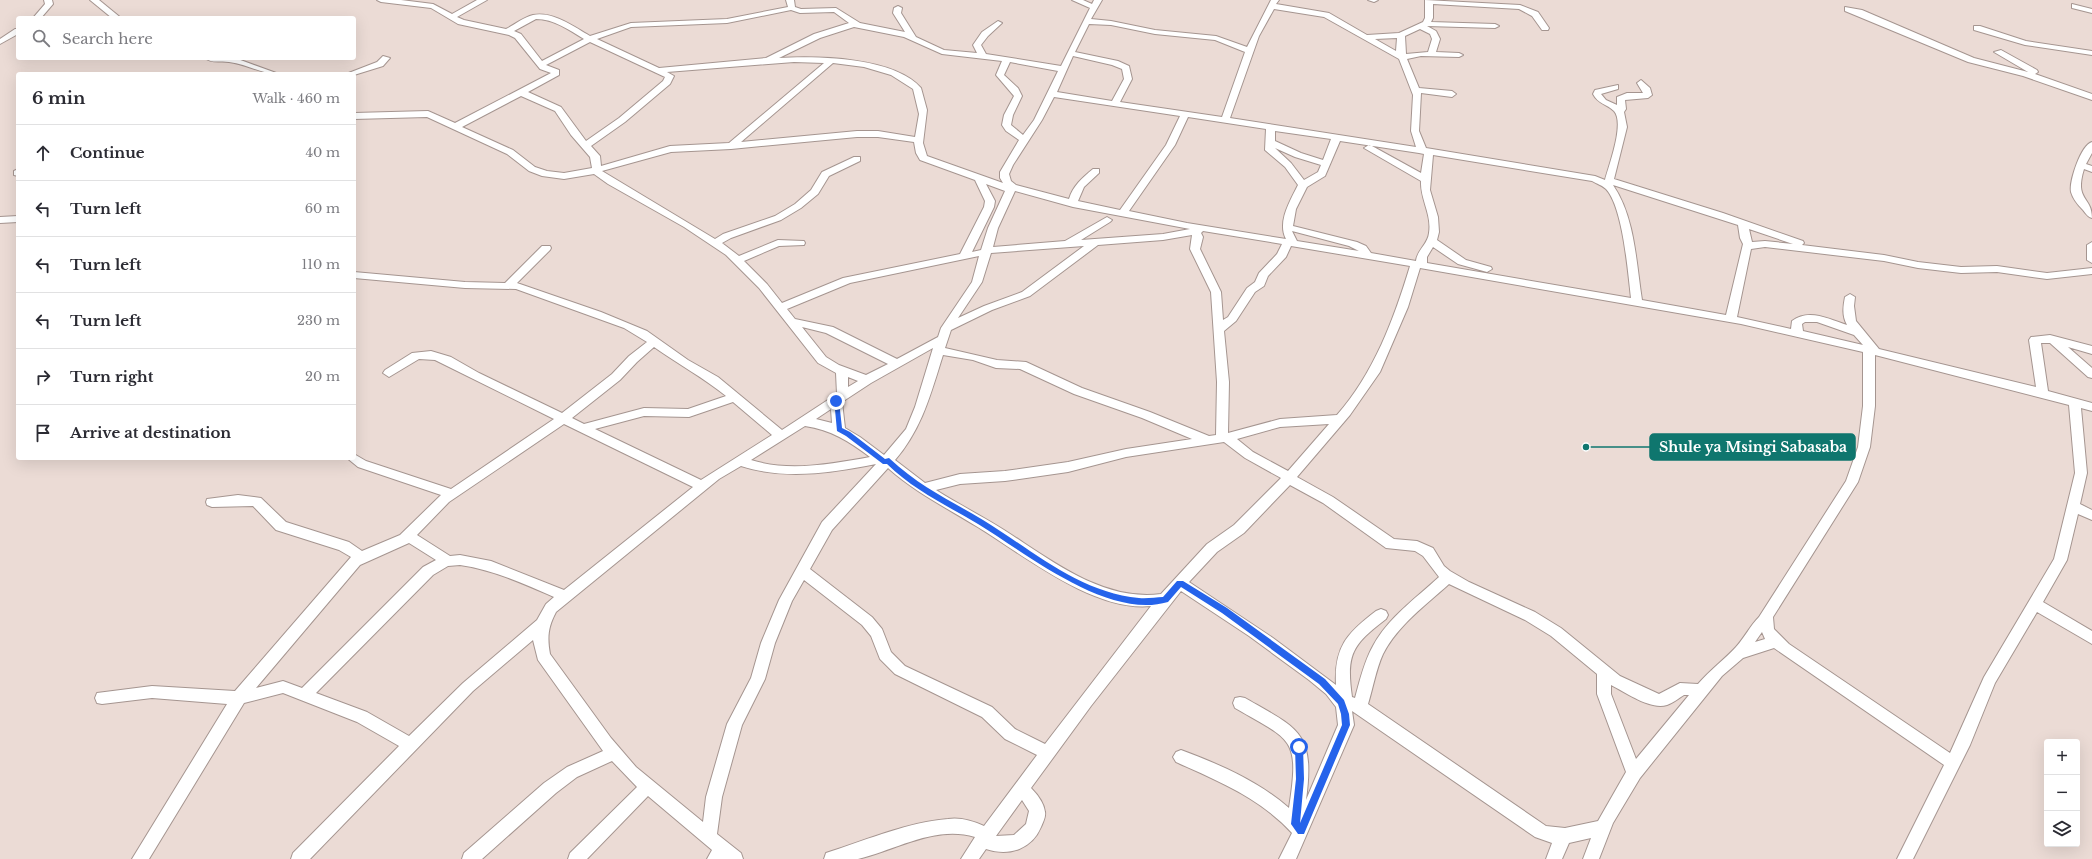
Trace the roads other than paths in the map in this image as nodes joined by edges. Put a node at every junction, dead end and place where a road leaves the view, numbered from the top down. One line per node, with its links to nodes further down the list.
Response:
1 (48, 0): 14 (street)
2 (94, 0): 15 (street)
3 (381, 0): 16 (street)
4 (482, 0): 16 (street)
5 (1076, 0): 7 (street)
6 (1429, 0): 20 (street); 22 (street)
7 (1096, 3): 17 (street)
8 (1274, 3): 26 (street); 31 (street)
9 (791, 4): 19 (street); 32 (street)
10 (2075, 6): 13 (street)
11 (898, 8): 30 (street)
12 (1848, 9): 51 (street)
13 (2092, 10)
14 (39, 16)
15 (114, 16)
16 (451, 18): 25 (street)
17 (1086, 21): 35 (street); 39 (street)
18 (998, 23): 41 (street)
19 (855, 24): 30 (street); 49 (street)
20 (1424, 25): 21 (street); 28 (street); 40 (street)
21 (1494, 26)
22 (1545, 28)
23 (1977, 28): 33 (street)
24 (16, 32): 27 (street)
25 (507, 32): 32 (street); 50 (street)
26 (1256, 34): 35 (street); 36 (street)
27 (10, 35): 29 (street); 34 (street)
28 (1401, 35): 31 (street); 44 (street)
29 (0, 36)
30 (912, 37): 41 (street)
31 (1365, 37): 44 (street)
32 (590, 39): 50 (street); 53 (street)
33 (2011, 39): 37 (street); 38 (street)
34 (0, 42)
35 (1230, 42): 36 (street)
36 (1249, 51): 69 (street)
37 (1998, 52): 51 (street); 58 (street)
38 (2092, 53)
39 (1070, 54): 52 (street); 65 (street)
40 (1432, 54): 42 (street); 48 (street)
41 (982, 55): 45 (street)
42 (1458, 55)
43 (386, 58): 55 (street)
44 (1403, 58): 48 (street); 56 (street)
45 (1006, 59): 52 (street); 72 (street)
46 (233, 60): 54 (street)
47 (832, 60): 49 (street); 74 (street); 80 (street)
48 (1416, 61): 56 (street)
49 (762, 62): 53 (street)
50 (541, 65): 61 (street)
51 (2002, 68): 58 (street)
52 (1064, 69): 62 (street)
53 (659, 70): 78 (street)
54 (269, 72)
55 (354, 72)
56 (1410, 77): 60 (street)
57 (1641, 83): 66 (street)
58 (2054, 84): 64 (street)
59 (1615, 86): 66 (street)
60 (1415, 90): 63 (street); 77 (street)
61 (522, 93): 70 (street); 78 (street)
62 (1052, 94): 65 (street); 72 (street)
63 (1452, 94)
64 (2092, 97)
65 (1115, 104): 67 (street)
66 (1620, 112): 91 (street)
67 (1185, 115): 69 (street); 95 (street)
68 (356, 116): 70 (street)
69 (1225, 121): 71 (street)
70 (455, 128): 86 (street)
71 (1271, 128): 73 (street); 75 (street)
72 (1024, 139): 93 (street)
73 (1336, 139): 76 (street); 84 (street)
74 (919, 140): 80 (street); 89 (street)
75 (1269, 142): 84 (street); 92 (street)
76 (1360, 142): 81 (street); 90 (street)
77 (1419, 142): 81 (street); 83 (street)
78 (586, 145): 86 (street)
79 (2092, 145): 85 (street)
80 (731, 146): 86 (street)
81 (1426, 152): 83 (street); 90 (street)
82 (857, 159): 107 (street)
83 (1487, 161): 91 (street)
84 (1325, 163): 92 (street)
85 (2080, 166): 87 (street); 96 (street)
86 (597, 168): 107 (street)
87 (2092, 170)
88 (1096, 171): 94 (street)
89 (979, 179): 93 (street); 115 (street)
90 (1426, 180): 105 (street)
91 (1609, 184): 100 (street); 125 (street)
92 (1303, 185): 101 (street)
93 (1011, 188): 94 (street); 113 (street)
94 (1073, 204): 95 (street)
95 (1119, 214): 99 (street); 102 (street)
96 (2092, 215)
97 (16, 219): 98 (street)
98 (0, 220)
99 (1108, 220): 104 (street); 109 (street)
100 (1743, 223): 111 (street); 114 (street)
101 (1287, 228): 106 (street); 116 (street)
102 (1209, 230): 103 (street); 106 (street)
103 (1195, 232): 104 (street); 129 (street)
104 (1098, 241): 109 (street); 132 (street)
105 (1431, 241): 119 (street); 122 (street)
106 (1290, 242): 116 (street); 129 (street)
107 (715, 243): 117 (street)
108 (800, 243): 117 (street)
109 (1067, 244): 113 (street)
110 (2092, 245): 118 (street)
111 (1749, 246): 114 (street); 127 (street)
112 (546, 248): 123 (street)
113 (986, 251): 115 (street); 132 (street)
114 (1820, 251): 120 (street)
115 (964, 256): 126 (street)
116 (1368, 256): 119 (street)
117 (738, 260): 126 (street)
118 (2092, 260)
119 (1420, 261): 122 (street); 149 (street)
120 (2092, 271)
121 (356, 275): 123 (street)
122 (1509, 280): 125 (street)
123 (508, 286): 134 (street)
124 (1850, 297): 130 (street)
125 (1637, 304): 127 (street)
126 (780, 308): 128 (street)
127 (1731, 319): 131 (street)
128 (790, 321): 137 (street); 138 (street)
129 (1219, 329): 155 (street)
130 (1858, 333): 131 (street); 136 (street)
131 (1798, 335): 136 (street)
132 (942, 339): 137 (street); 156 (street); 159 (street)
133 (2050, 339): 135 (street); 140 (street); 142 (street)
134 (654, 342): 143 (street); 148 (street)
135 (2092, 350)
136 (1872, 351): 142 (street); 177 (street)
137 (896, 363): 141 (street)
138 (842, 371): 141 (street); 144 (street)
139 (389, 373): 148 (street)
140 (2092, 374)
141 (867, 380): 144 (street)
142 (2043, 393): 145 (street)
143 (736, 397): 152 (street); 154 (street)
144 (840, 398): 147 (street); 153 (street)
145 (2075, 403): 146 (street); 165 (street)
146 (2092, 407)
147 (815, 415): 150 (street); 151 (street)
148 (563, 418): 152 (street); 163 (street)
149 (1340, 419): 155 (street); 160 (street)
150 (803, 422): 151 (street); 154 (street)
151 (826, 425): 153 (street)
152 (584, 428): 161 (street)
153 (839, 430): 159 (street)
154 (781, 436): 158 (street)
155 (1224, 438): 156 (street); 160 (street)
156 (1207, 440): 162 (street)
157 (356, 460): 163 (street)
158 (740, 461): 159 (street); 161 (street)
159 (884, 461): 162 (street); 170 (street)
160 (1289, 478): 171 (street); 172 (street)
161 (702, 486): 173 (street)
162 (922, 489): 174 (street)
163 (452, 494): 167 (street)
164 (212, 502): 168 (street)
165 (2072, 506): 166 (street); 175 (street)
166 (2092, 515)
167 (409, 536): 168 (street); 169 (street)
168 (360, 557): 187 (street)
169 (448, 561): 173 (street); 186 (street)
170 (802, 571): 194 (street); 202 (street)
171 (1448, 577): 184 (street); 191 (street)
172 (1180, 583): 174 (street); 189 (street)
173 (565, 596): 178 (street)
174 (1165, 599): 194 (street)
175 (2035, 604): 179 (street); 196 (street)
176 (1380, 615): 189 (street)
177 (1766, 619): 180 (street); 183 (street)
178 (542, 624): 181 (street); 182 (street)
179 (2092, 638)
180 (1776, 641): 183 (street); 196 (street)
181 (516, 644): 182 (street); 192 (street)
182 (541, 645): 193 (street)
183 (1741, 651): 185 (street)
184 (1604, 671): 185 (street); 197 (street)
185 (1702, 691): 197 (street)
186 (305, 695): 187 (street); 192 (street)
187 (240, 696): 188 (street); 207 (street)
188 (102, 698)
189 (1341, 698): 191 (street); 200 (street)
190 (1240, 703): 200 (street)
191 (1360, 707): 204 (street)
192 (411, 745): 208 (street)
193 (614, 753): 198 (street); 209 (street)
194 (1047, 753): 199 (street)
195 (1181, 757): 200 (street)
196 (1953, 764): 215 (street)
197 (1634, 773): 201 (street)
198 (648, 786): 202 (street); 210 (street)
199 (1021, 788): 203 (street); 203 (street)
200 (1298, 827): 206 (street)
201 (1604, 827): 204 (street); 214 (street)
202 (709, 837): 205 (street)
203 (984, 837): 211 (street); 212 (street)
204 (1563, 837): 213 (street)
205 (724, 856)
206 (1289, 857)
207 (140, 859)
208 (299, 859)
209 (470, 859)
210 (576, 859)
211 (832, 859)
212 (969, 859)
213 (1554, 859)
214 (1591, 859)
215 (1907, 859)

